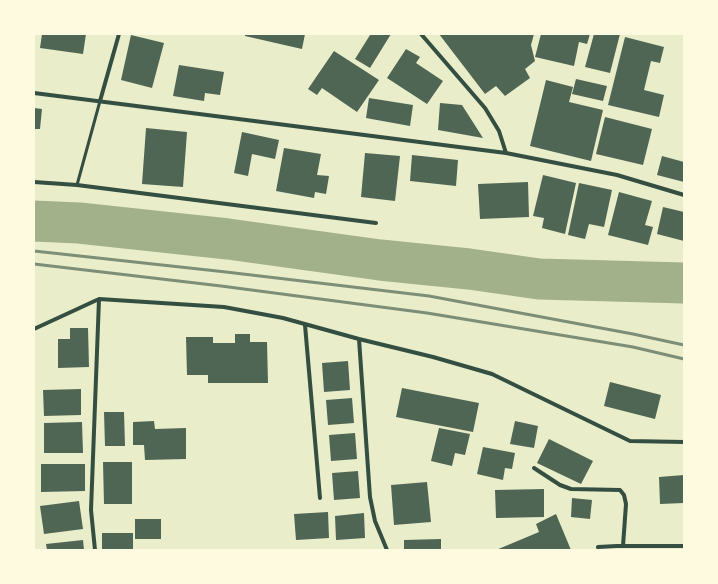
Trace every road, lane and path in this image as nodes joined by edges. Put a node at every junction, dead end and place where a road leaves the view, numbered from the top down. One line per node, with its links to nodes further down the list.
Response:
1 (119, 34): 4 (street)
2 (421, 34): 5 (street)
3 (34, 93): 4 (street)
4 (100, 101): 5 (street); 7 (lane)
5 (506, 153): 8 (street)
6 (34, 182): 7 (street)
7 (77, 185): 9 (street)
8 (684, 194)
9 (376, 223)
10 (99, 299): 11 (street); 12 (street); 19 (street)
11 (305, 325): 13 (street); 16 (street)
12 (34, 329)
13 (359, 339): 14 (street); 20 (street)
14 (684, 442)
15 (534, 468): 17 (street)
16 (320, 498)
17 (623, 546): 18 (street); 21 (street)
18 (684, 546)
19 (94, 550)
20 (387, 550)
21 (599, 550)

